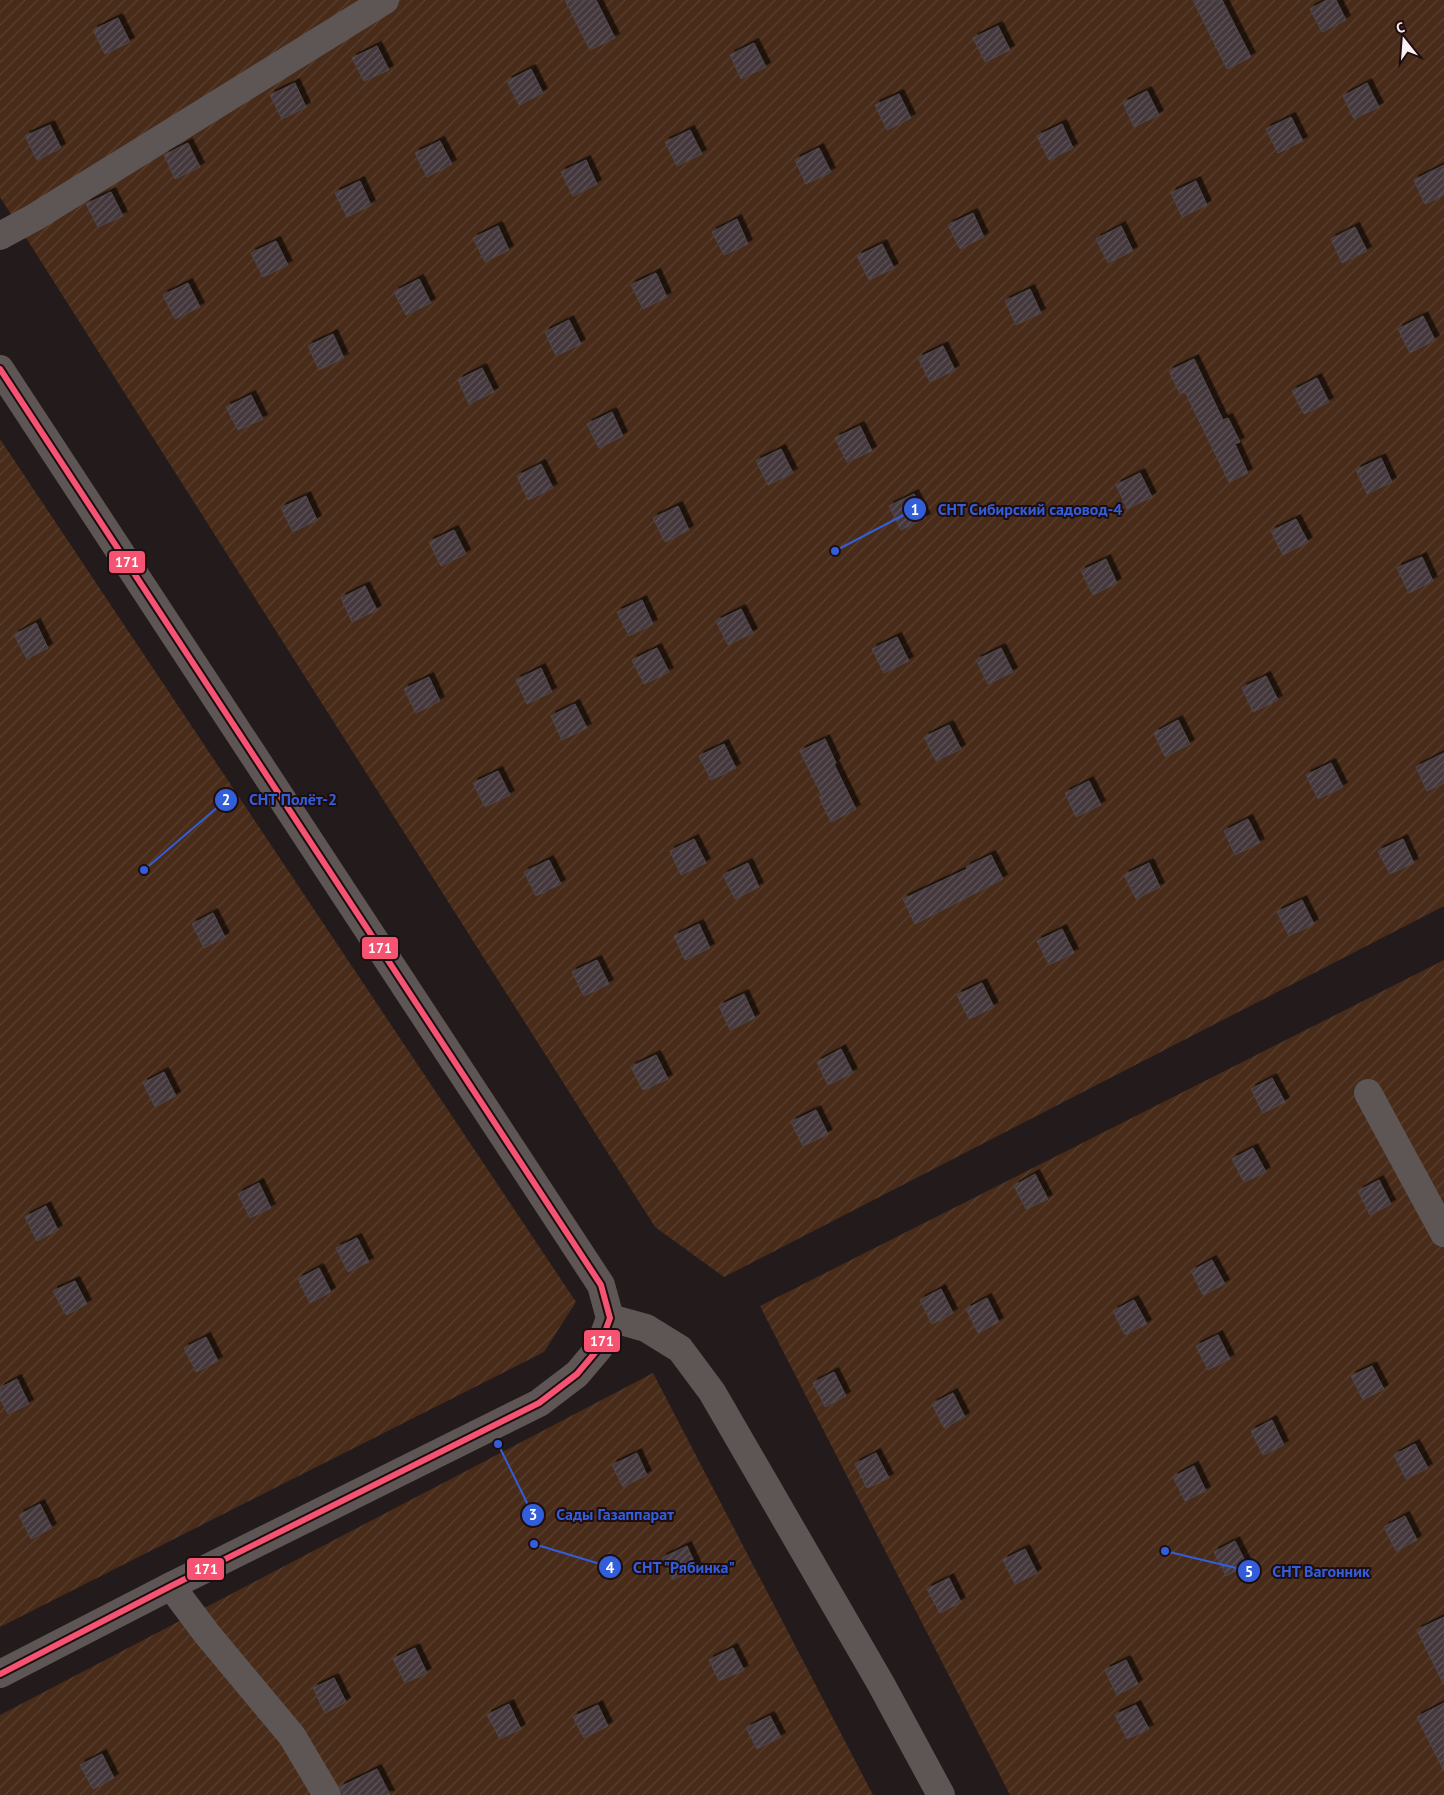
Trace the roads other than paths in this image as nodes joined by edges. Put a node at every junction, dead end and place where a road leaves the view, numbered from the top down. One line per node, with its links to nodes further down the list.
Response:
1 (385, 0): 2 (street)
2 (0, 236)
3 (0, 369): 6 (street)
4 (1368, 1093): 5 (street)
5 (1444, 1232)
6 (610, 1318): 7 (street); 10 (street)
7 (171, 1586): 8 (street); 9 (street)
8 (0, 1674)
9 (327, 1795)
10 (941, 1795)

